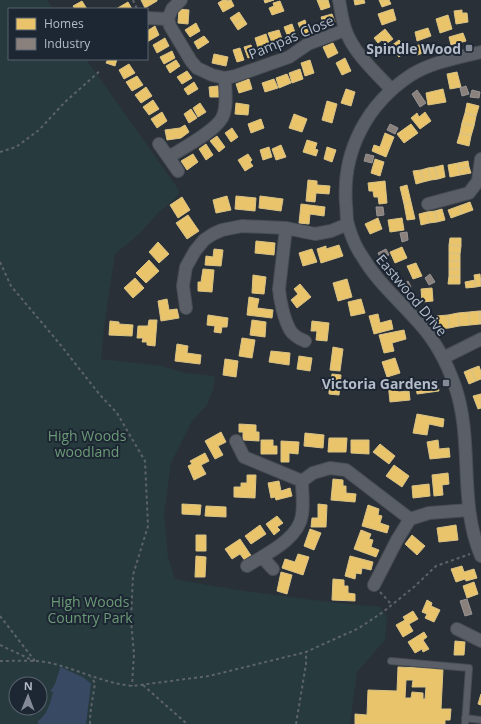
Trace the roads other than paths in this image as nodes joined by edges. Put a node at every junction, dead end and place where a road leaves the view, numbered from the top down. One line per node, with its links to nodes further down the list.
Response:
1 (181, 0): 4 (street)
2 (339, 0): 5 (street)
3 (148, 18): 4 (street)
4 (168, 19): 7 (street)
5 (345, 30): 7 (street, Pampas Close); 8 (street)
6 (481, 52): 8 (street, Eastwood Drive)
7 (224, 78): 10 (street)
8 (391, 89): 14 (street, Eastwood Drive)
9 (158, 144): 10 (street)
10 (169, 157): 12 (street)
11 (481, 159): 13 (street)
12 (178, 172)
13 (428, 204)
14 (348, 224): 15 (street); 19 (street, Eastwood Drive)
15 (286, 228): 16 (street); 18 (street)
16 (186, 308)
17 (481, 339): 19 (street)
18 (305, 342)
19 (443, 358): 22 (street, Eastwood Drive)
20 (236, 442): 21 (street)
21 (302, 481): 23 (street); 25 (street)
22 (469, 510): 23 (street); 24 (street, Eastwood Drive)
23 (410, 518): 28 (street)
24 (480, 553)
25 (262, 557): 26 (street); 27 (street)
26 (247, 566)
27 (273, 569)
28 (374, 585)
29 (457, 629): 30 (street)
30 (481, 641)
31 (391, 661): 33 (lane)
32 (481, 720): 33 (lane)
33 (465, 721)

